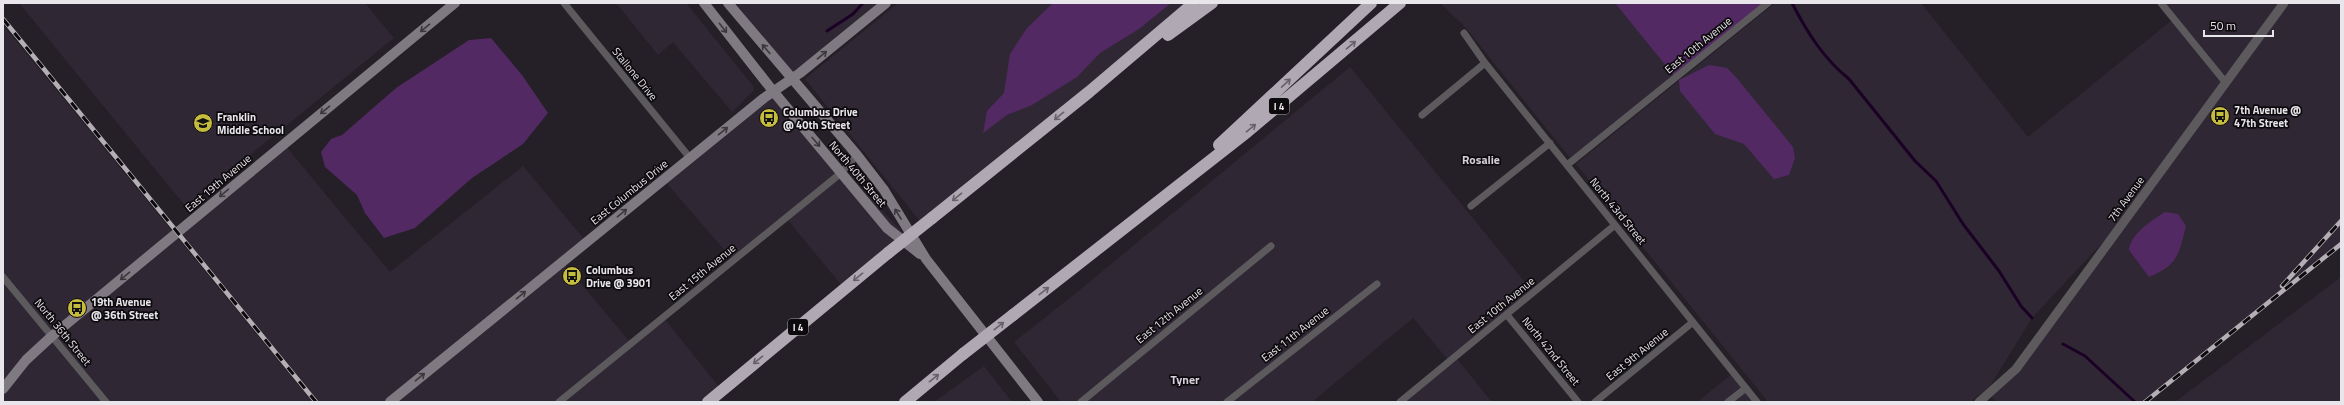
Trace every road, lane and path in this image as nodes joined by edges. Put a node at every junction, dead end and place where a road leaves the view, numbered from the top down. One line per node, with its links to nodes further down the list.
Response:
1 (455, 3): 34 (main road, East 19th Avenue, one-way to 34)
2 (564, 3): 22 (street, Stallone Drive)
3 (704, 3): 17 (main road, North 40th Street, one-way to 17)
4 (728, 3): 15 (main road, North 40th Street, one-way to 4)
5 (886, 3): 15 (main road, East Columbus Drive, one-way to 5)
6 (1194, 3): 18 (highway, I 4)
7 (1212, 3): 18 (highway)
8 (1371, 3): 25 (highway, one-way to 8)
9 (1400, 3): 25 (highway, I 4, one-way to 9)
10 (1768, 3): 23 (street, East 10th Avenue)
11 (2161, 3): 16 (street)
12 (2284, 3): 16 (street, 7th Avenue)
13 (1464, 33): 14 (street, North 43rd Street)
14 (1485, 63): 19 (street); 20 (street, North 43rd Street)
15 (791, 79): 17 (main road, East Columbus Drive); 21 (main road, North 40th Street)
16 (2226, 83): 50 (street, 7th Avenue)
17 (773, 91): 22 (main road, East Columbus Drive, one-way to 17); 24 (main road, North 40th Street, one-way to 24)
18 (1089, 92): 40 (highway, I 4, one-way to 40, bridge)
19 (1422, 115)
20 (1550, 143): 23 (street, North 43rd Street); 26 (street)
21 (856, 155): 24 (street, East 15th Avenue); 29 (main road, North 40th Street, one-way to 21)
22 (690, 158): 38 (main road, East Columbus Drive, one-way to 22)
23 (1567, 165): 27 (street, North 43rd Street)
24 (841, 173): 29 (main road, North 40th Street); 39 (street, East 15th Avenue)
25 (1155, 204): 41 (highway, I 4, one-way to 25, bridge)
26 (1471, 206)
27 (1615, 225): 32 (street, East 10th Avenue); 33 (street, North 43rd Street)
28 (1271, 246): 43 (street, East 12th Avenue)
29 (926, 259): 42 (main road, North 40th Street)
30 (3, 277): 34 (street, North 36th Street)
31 (1377, 284): 44 (street, East 11th Avenue)
32 (1507, 314): 45 (street, East 10th Avenue); 46 (street, North 42nd Street)
33 (1693, 322): 35 (street, North 43rd Street); 47 (street, East 9th Avenue)
34 (52, 336): 36 (main road, East 19th Avenue); 37 (street, North 36th Street)
35 (1746, 388): 48 (street); 49 (street, North 43rd Street)
36 (3, 389)
37 (106, 402)
38 (390, 402)
39 (559, 402)
40 (708, 402)
41 (905, 402)
42 (1038, 402)
43 (1081, 402)
44 (1227, 402)
45 (1400, 402)
46 (1578, 402)
47 (1595, 402)
48 (1728, 402)
49 (1757, 402)
50 (1979, 402)

